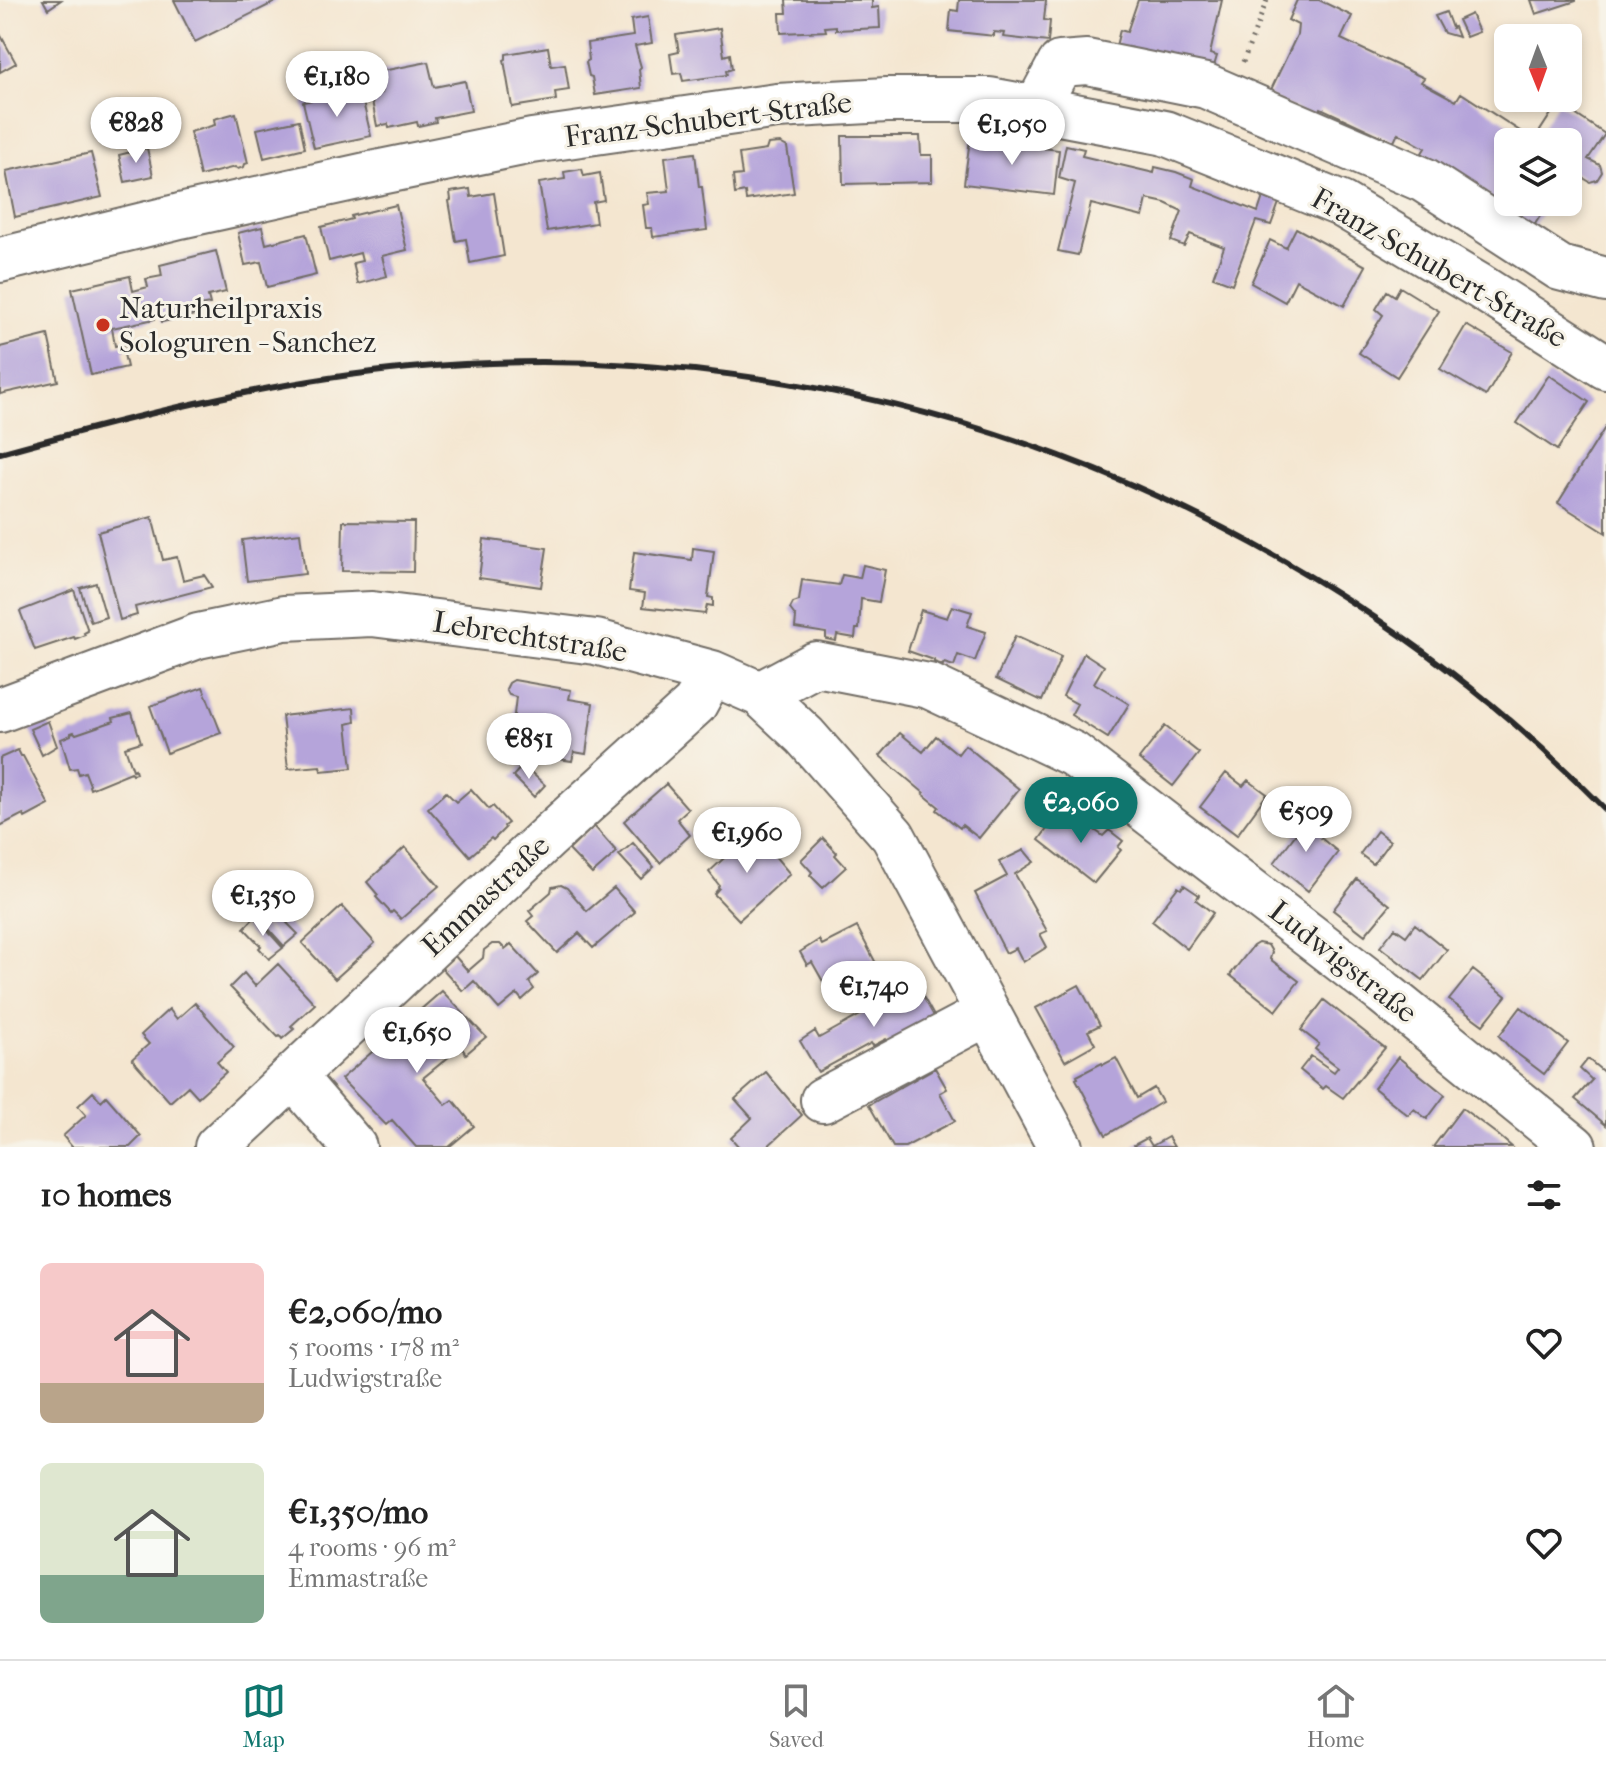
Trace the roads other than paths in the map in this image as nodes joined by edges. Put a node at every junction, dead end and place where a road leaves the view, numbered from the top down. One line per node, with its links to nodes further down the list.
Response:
1 (1037, 107): 2 (street, Franz-Schubert-Straße); 3 (street); 4 (street, Franz-Schubert-Straße)
2 (0, 260)
3 (1606, 280)
4 (1606, 367)
5 (712, 673): 6 (street, Lebrechtstraße); 7 (street, Lebrechtstraße); 9 (street, Emmastraße)
6 (760, 694): 8 (street, Lebrechtstraße); 14 (street, Ludwigstraße)
7 (0, 710)
8 (988, 1013): 10 (street); 13 (street, Lebrechtstraße)
9 (293, 1076): 11 (street, Emmastraße); 12 (street)
10 (823, 1100)
11 (217, 1147)
12 (354, 1147)
13 (1060, 1147)
14 (1574, 1147)

